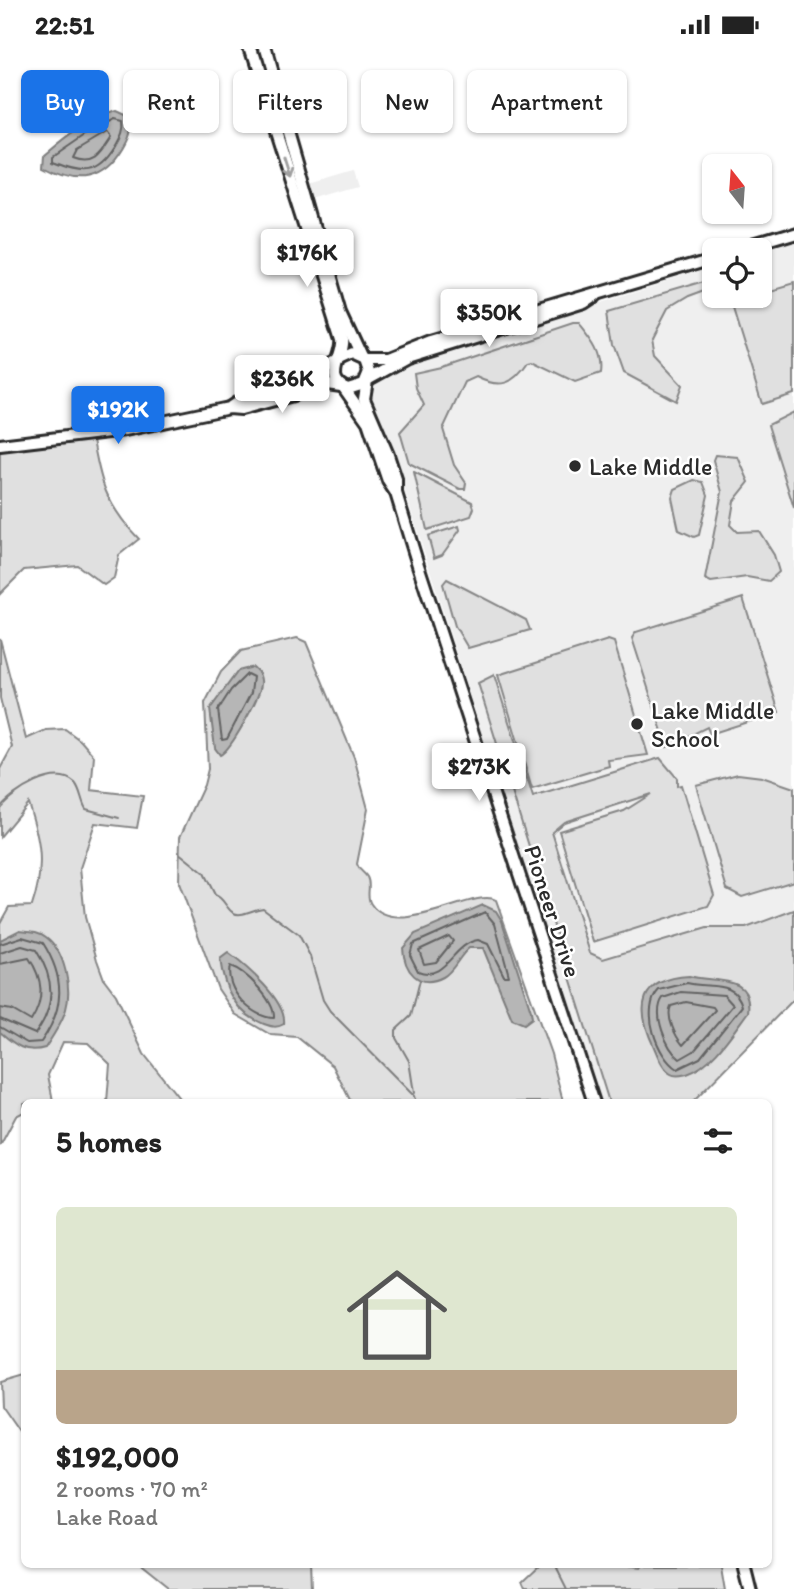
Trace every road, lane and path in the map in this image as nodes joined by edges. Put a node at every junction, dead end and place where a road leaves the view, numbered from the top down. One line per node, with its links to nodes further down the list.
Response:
1 (250, 49): 8 (street, one-way to 8)
2 (264, 49): 7 (street)
3 (794, 234): 4 (street)
4 (772, 241)
5 (702, 262): 6 (street)
6 (595, 295): 7 (street); 9 (street)
7 (363, 358): 8 (street); 9 (street)
8 (338, 361): 10 (street); 11 (street)
9 (367, 380): 10 (street); 13 (street, Pioneer Drive)
10 (342, 387): 11 (street); 13 (street, Pioneer Drive)
11 (229, 408): 12 (street)
12 (0, 445)
13 (396, 493): 14 (street, Pioneer Drive)
14 (593, 1099)
15 (745, 1568): 16 (street)
16 (750, 1589)

